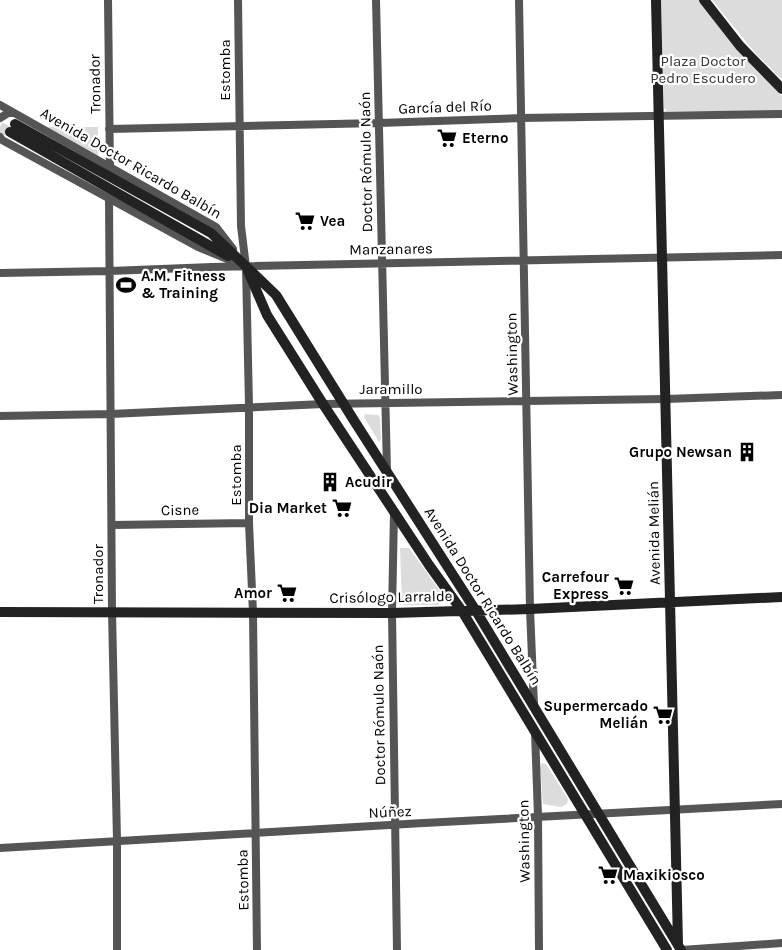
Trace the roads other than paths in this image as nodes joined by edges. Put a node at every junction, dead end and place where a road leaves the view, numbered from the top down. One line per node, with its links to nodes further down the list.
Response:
1 (108, 0): 15 (street, Tronador)
2 (238, 0): 14 (street, Estomba)
3 (376, 0): 13 (street, Doctor Rómulo Naón)
4 (519, 0): 12 (street, Washington)
5 (656, 0): 10 (main road, Avenida Melián)
6 (704, 0): 7 (main road)
7 (782, 89)
8 (0, 105): 16 (street, Avenida Doctor Ricardo Balbín)
9 (782, 114): 10 (street, García del Río)
10 (659, 116): 12 (street, García del Río); 20 (main road, Avenida Melián)
11 (0, 118): 16 (street)
12 (521, 118): 13 (street, García del Río); 21 (street, Washington)
13 (379, 123): 14 (street, García del Río); 22 (street, Doctor Rómulo Naón)
14 (239, 127): 15 (street, García del Río); 23 (street, Estomba)
15 (109, 129): 17 (street, Tronador)
16 (7, 131): 17 (street, Avenida Doctor Ricardo Balbín); 18 (street, Avenida Doctor Ricardo Balbín); 23 (main road)
17 (110, 168): 23 (street, Avenida Doctor Ricardo Balbín)
18 (109, 199): 23 (street, Avenida Doctor Ricardo Balbín); 24 (street, Tronador)
19 (782, 255): 20 (street, Manzanares)
20 (663, 257): 21 (street, Manzanares); 27 (main road, Avenida Melián)
21 (524, 260): 22 (street, Manzanares); 28 (street, Washington)
22 (383, 263): 23 (street, Manzanares); 31 (street, Doctor Rómulo Naón)
23 (246, 267): 24 (street, Manzanares); 29 (main road, Avenida Doctor Ricardo Balbín); 30 (main road, Avenida Doctor Ricardo Balbín); 32 (street, Estomba)
24 (110, 271): 25 (street, Manzanares); 33 (street, Tronador)
25 (0, 273)
26 (782, 395): 27 (street, Jaramillo)
27 (666, 399): 28 (street, Jaramillo); 40 (main road, Avenida Melián)
28 (526, 401): 31 (street, Jaramillo); 41 (street, Washington)
29 (323, 404): 30 (street, Jaramillo); 32 (street, Jaramillo); 36 (main road, Avenida Doctor Ricardo Balbín)
30 (343, 404): 31 (street, Jaramillo); 35 (main road, Avenida Doctor Ricardo Balbín)
31 (386, 404): 35 (street, Doctor Rómulo Naón)
32 (250, 406): 33 (street, Jaramillo); 37 (street, Estomba)
33 (111, 414): 34 (street, Jaramillo); 38 (street, Tronador)
34 (0, 416)
35 (387, 473): 43 (main road, Avenida Doctor Ricardo Balbín)
36 (394, 510): 42 (main road, Avenida Doctor Ricardo Balbín); 47 (street, Doctor Rómulo Naón)
37 (249, 523): 38 (street, Cisne); 46 (street, Estomba)
38 (112, 525): 45 (street, Tronador)
39 (782, 596): 40 (main road, Crisólogo Larralde)
40 (670, 601): 41 (main road, Crisólogo Larralde); 51 (main road, Avenida Melián)
41 (530, 609): 43 (main road, Crisólogo Larralde); 48 (street, Washington)
42 (462, 611): 43 (main road, Crisólogo Larralde); 47 (main road, Crisólogo Larralde); 49 (main road, Avenida Doctor Ricardo Balbín)
43 (476, 611): 48 (main road, Avenida Doctor Ricardo Balbín)
44 (0, 612): 45 (main road, Crisólogo Larralde)
45 (112, 612): 46 (main road, Crisólogo Larralde); 57 (street, Tronador)
46 (253, 613): 47 (main road, Crisólogo Larralde); 56 (street, Estomba)
47 (392, 613): 55 (street, Doctor Rómulo Naón)
48 (534, 707): 52 (main road, Avenida Doctor Ricardo Balbín)
49 (535, 731): 53 (main road, Avenida Doctor Ricardo Balbín); 54 (street, Washington)
50 (782, 804): 51 (street, Núñez)
51 (675, 810): 52 (street, Núñez); 60 (main road, Avenida Melián)
52 (600, 813): 53 (street, Núñez); 60 (main road, Avenida Doctor Ricardo Balbín)
53 (586, 814): 54 (street, Núñez); 65 (main road, Avenida Doctor Ricardo Balbín)
54 (538, 816): 55 (street, Núñez); 64 (street, Washington)
55 (394, 826): 56 (street, Núñez); 63 (street, Doctor Rómulo Naón)
56 (256, 832): 57 (street, Núñez); 62 (street, Estomba)
57 (118, 840): 58 (street, Núñez); 61 (street, Tronador)
58 (0, 848)
59 (782, 944): 60 (street)
60 (680, 949)
61 (117, 950)
62 (257, 950)
63 (397, 950)
64 (538, 950)
65 (667, 950)

